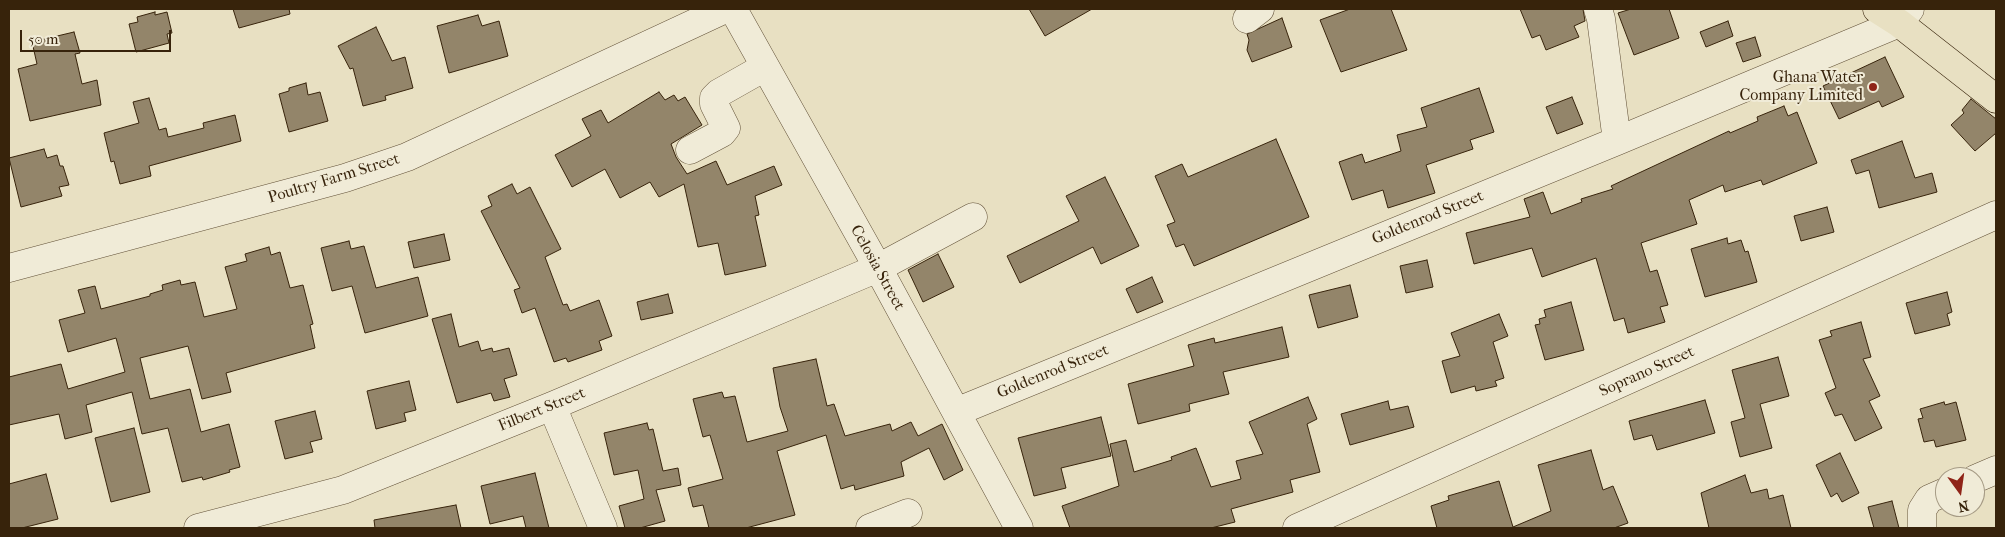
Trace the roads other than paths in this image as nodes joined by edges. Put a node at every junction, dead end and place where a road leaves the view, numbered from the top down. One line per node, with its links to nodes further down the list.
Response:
1 (725, 9): 11 (street, Poultry Farm Street)
2 (733, 9): 5 (street, Celosia Street)
3 (1598, 9): 7 (street)
4 (1895, 13): 6 (main road); 7 (street, Goldenrod Street)
5 (765, 67): 8 (street); 12 (street, Celosia Street)
6 (1996, 99)
7 (1617, 141): 14 (street, Goldenrod Street)
8 (690, 150)
9 (1996, 215): 21 (street, Soprano Street)
10 (972, 217): 12 (street, Filbert Street)
11 (9, 268)
12 (878, 268): 13 (street, Filbert Street); 14 (street, Celosia Street)
13 (552, 406): 17 (street, Filbert Street); 18 (street)
14 (956, 412): 20 (street, Celosia Street)
15 (1935, 496): 22 (street)
16 (908, 514): 19 (street)
17 (198, 528)
18 (603, 528)
19 (870, 528)
20 (1019, 528)
21 (1297, 528)
22 (1922, 528)

